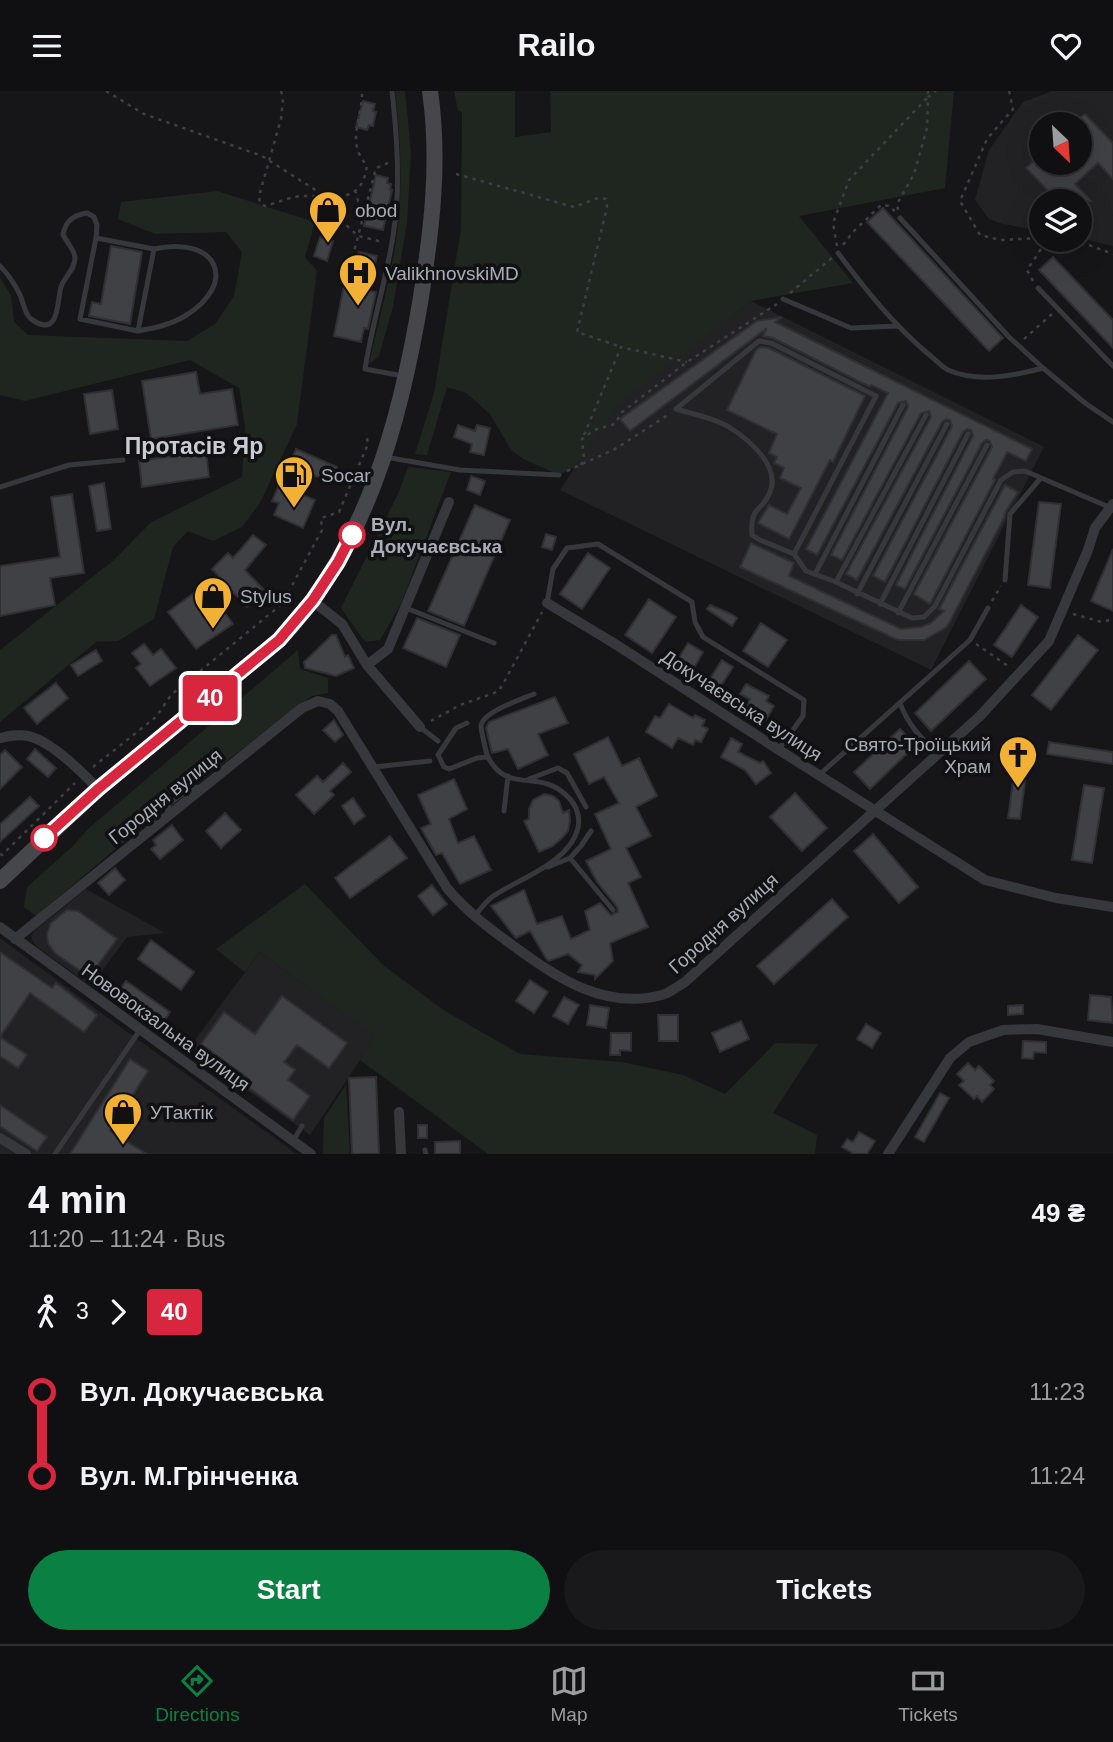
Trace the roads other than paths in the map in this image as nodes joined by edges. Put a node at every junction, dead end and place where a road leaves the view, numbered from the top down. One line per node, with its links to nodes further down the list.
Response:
1 (392, 91): 14 (lane)
2 (430, 91): 14 (main road)
3 (900, 218): 13 (lane)
4 (96, 238): 5 (lane); 7 (lane); 11 (lane)
5 (154, 249): 11 (lane); 11 (lane)
6 (838, 253): 13 (lane)
7 (0, 266)
8 (1038, 288): 12 (lane)
9 (783, 299): 10 (lane)
10 (898, 326)
11 (138, 331)
12 (1113, 366)
13 (1043, 368): 17 (lane)
14 (407, 377): 21 (main road)
15 (903, 405): 29 (lane)
16 (926, 415): 31 (lane)
17 (1113, 422)
18 (947, 424): 32 (lane)
19 (968, 434): 35 (lane)
20 (987, 445): 38 (lane)
21 (383, 457): 23 (lane); 33 (main road)
22 (122, 460): 25 (lane)
23 (559, 475)
24 (1041, 479): 27 (lane); 30 (lane); 38 (lane)
25 (0, 487)
26 (449, 502): 36 (street)
27 (1111, 506): 48 (street, Городня вулиця)
28 (794, 554): 28 (lane); 29 (lane)
29 (815, 574): 31 (lane)
30 (1005, 580)
31 (836, 582): 32 (lane)
32 (857, 593): 35 (lane)
33 (313, 600): 40 (street); 55 (main road)
34 (547, 603): 47 (street, Докучаєвська вулиця); 47 (lane)
35 (880, 604): 38 (lane)
36 (406, 608): 39 (lane); 40 (street)
37 (988, 608): 42 (lane)
38 (898, 613)
39 (494, 643)
40 (367, 665): 44 (street)
41 (534, 694): 49 (lane)
42 (900, 703): 48 (lane); 52 (lane)
43 (467, 723): 49 (lane)
44 (420, 727): 46 (lane)
45 (0, 738): 55 (street)
46 (438, 741)
47 (779, 750): 52 (street, Докучаєвська вулиця)
48 (938, 754): 57 (street, Городня вулиця)
49 (487, 757): 53 (lane)
50 (430, 761): 51 (lane)
51 (372, 767): 65 (street, Городня вулиця); 67 (street, Городня вулиця)
52 (819, 775): 57 (street, Докучаєвська вулиця)
53 (509, 776): 54 (lane); 58 (lane)
54 (529, 779): 56 (lane); 61 (lane)
55 (98, 789): 62 (main road)
56 (586, 807)
57 (874, 810): 63 (street, Докучаєвська вулиця); 65 (street, Городня вулиця)
58 (504, 811)
59 (591, 831): 60 (lane)
60 (570, 858): 61 (lane); 64 (lane)
61 (544, 869): 65 (lane)
62 (2, 874)
63 (1113, 907)
64 (613, 910)
65 (474, 917)
66 (0, 927): 67 (street, Нововокзальна вулиця)
67 (15, 939): 68 (street, Нововокзальна вулиця)
68 (140, 1030): 73 (street, Нововокзальна вулиця); 75 (lane)
69 (1113, 1042): 78 (street)
70 (399, 1112): 77 (street)
71 (302, 1126): 73 (lane)
72 (0, 1137): 74 (street)
73 (293, 1141): 76 (street, Нововокзальна вулиця)
74 (26, 1154)
75 (55, 1154)
76 (311, 1154)
77 (401, 1154)
78 (887, 1154)

